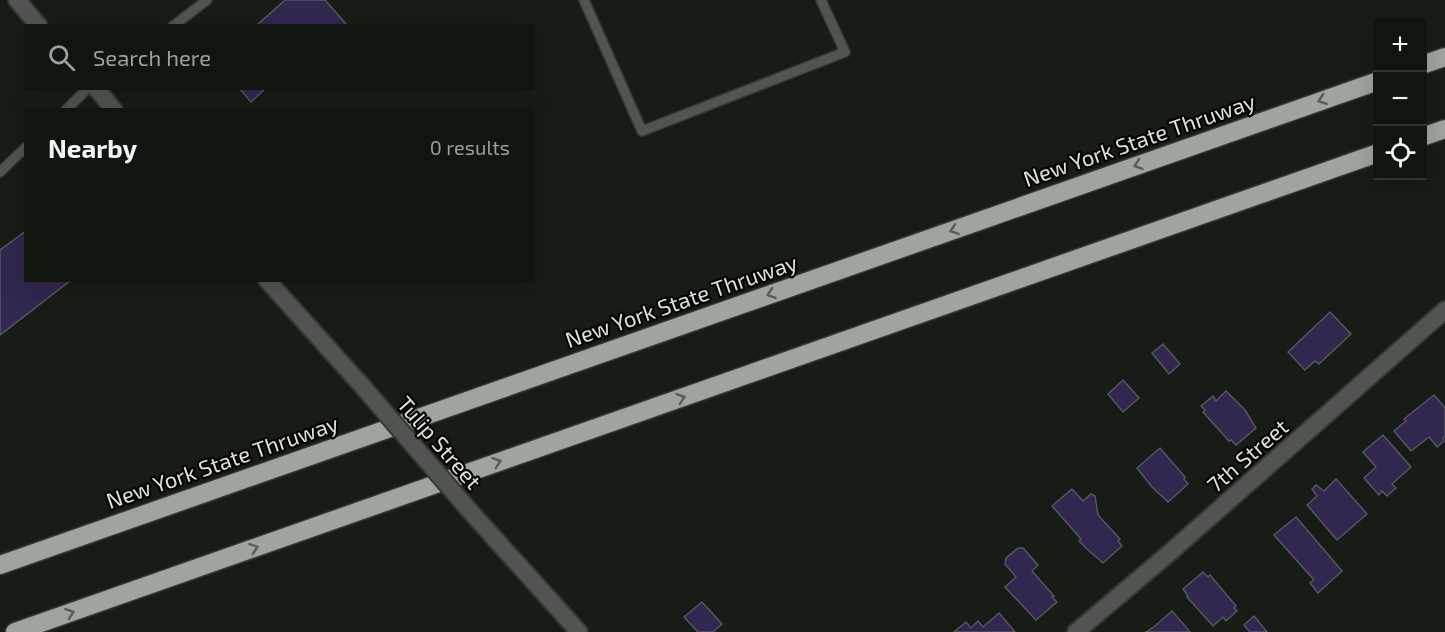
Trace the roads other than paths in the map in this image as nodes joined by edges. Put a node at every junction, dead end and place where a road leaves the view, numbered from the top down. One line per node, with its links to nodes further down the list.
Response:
1 (17, 0): 5 (street)
2 (207, 0): 6 (lane)
3 (584, 0): 4 (lane)
4 (821, 0)
5 (37, 24)
6 (176, 24)
7 (1445, 57): 8 (highway)
8 (1427, 63)
9 (1373, 82): 21 (highway, New York State Thruway, one-way to 21)
10 (86, 90): 12 (lane)
11 (98, 90): 13 (street)
12 (68, 108)
13 (112, 108)
14 (1445, 129): 15 (highway)
15 (1427, 135)
16 (24, 149): 18 (lane)
17 (1373, 154): 22 (highway, one-way to 17)
18 (0, 172)
19 (269, 282): 23 (street, Tulip Street, bridge)
20 (1445, 310): 24 (street, 7th Street)
21 (0, 565)
22 (15, 632)
23 (579, 632)
24 (1076, 632)

